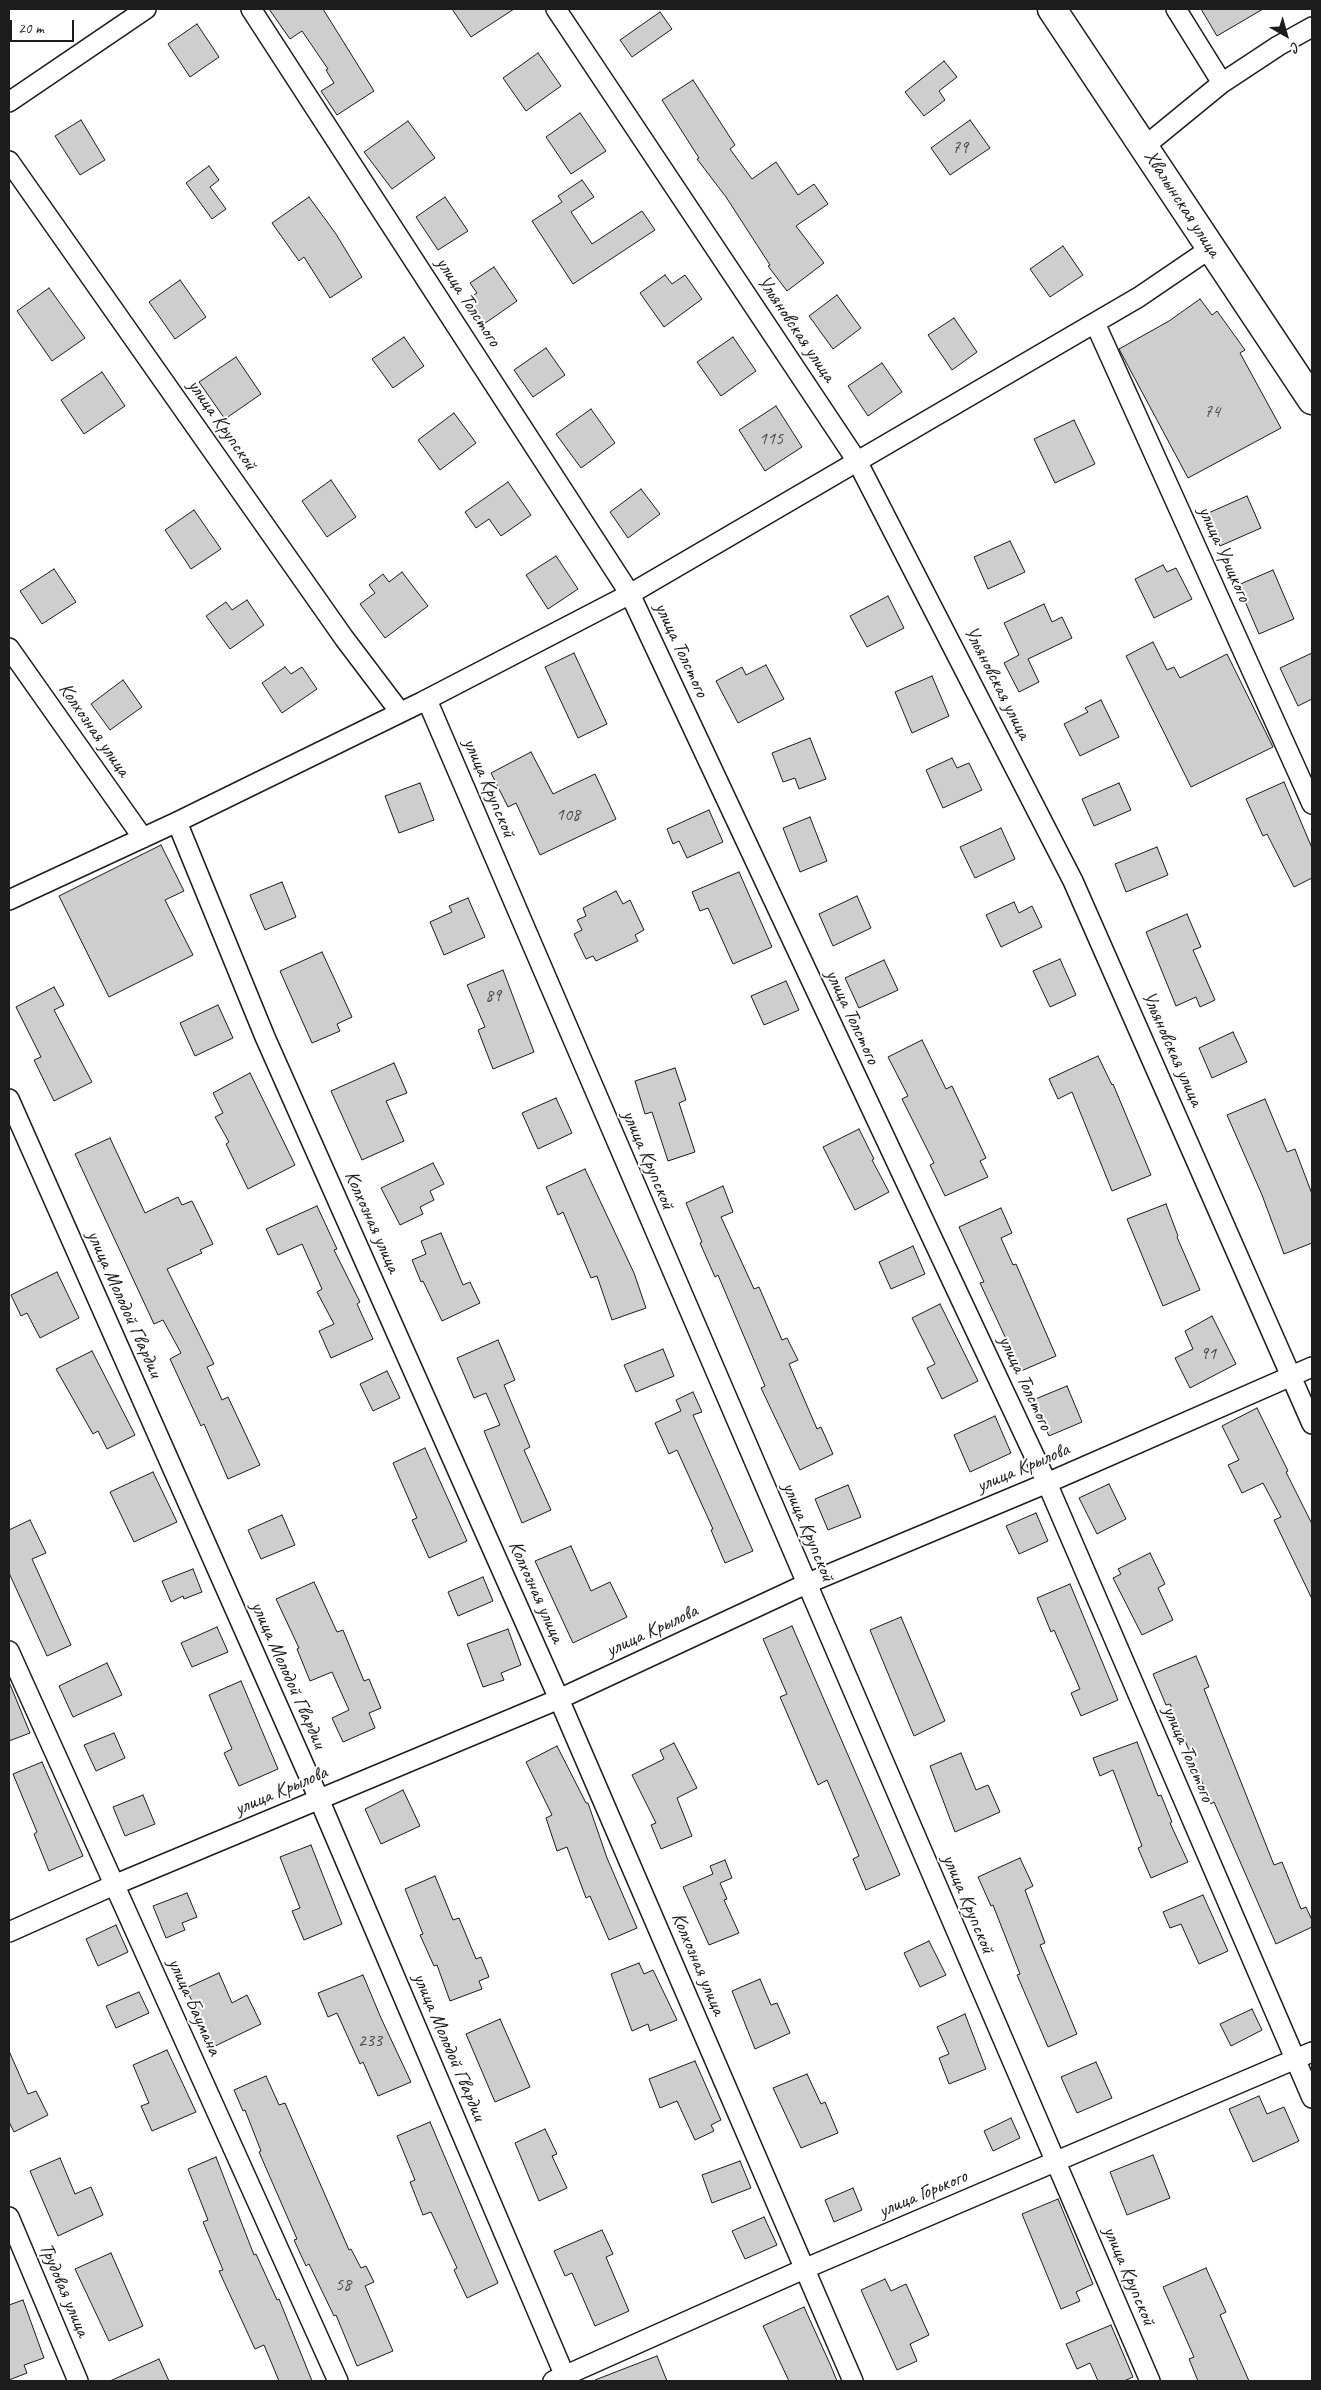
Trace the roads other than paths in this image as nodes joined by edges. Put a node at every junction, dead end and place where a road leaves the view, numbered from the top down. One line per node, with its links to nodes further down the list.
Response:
1 (146, 9): 8 (street)
2 (251, 9): 15 (street, улица Толстого)
3 (556, 9): 14 (street, Ульяновская улица)
4 (1052, 9): 9 (street, Хвалынская улица)
5 (1176, 9): 7 (street)
6 (1312, 27): 7 (street)
7 (1222, 83): 9 (street)
8 (9, 102)
9 (1145, 146): 11 (street, Хвалынская улица)
10 (9, 161): 18 (street, улица Крупской)
11 (1211, 248): 12 (street); 13 (street, Хвалынская улица)
12 (1095, 323): 14 (street); 19 (street, улица Урицкого)
13 (1312, 400)
14 (857, 461): 15 (street); 25 (street, Ульяновская улица)
15 (630, 594): 17 (street); 27 (street, улица Толстого)
16 (9, 648): 21 (street, Колхозная улица)
17 (426, 700): 18 (street); 28 (street, улица Крупской)
18 (400, 712): 20 (street)
19 (1312, 804)
20 (177, 822): 21 (street); 30 (street, Колхозная улица)
21 (143, 838): 22 (street)
22 (9, 900)
23 (9, 1099): 31 (street, улица Молодой Гвардии)
24 (1312, 1367): 25 (street, улица Крылова)
25 (1291, 1376): 26 (street, Ульяновская улица); 27 (street, улица Крылова)
26 (1312, 1424)
27 (1047, 1483): 28 (street, улица Крылова); 34 (street, улица Толстого)
28 (806, 1584): 30 (street, улица Крылова); 36 (street, улица Крупской)
29 (9, 1651): 32 (street, улица Баумана)
30 (559, 1699): 31 (street, улица Крылова); 38 (street, Колхозная улица)
31 (319, 1799): 32 (street, улица Крылова); 39 (street, улица Молодой Гвардии)
32 (114, 1885): 33 (street, улица Крылова); 41 (street, улица Баумана)
33 (9, 1932)
34 (1304, 2055): 35 (street, улица Толстого); 36 (street, улица Горького)
35 (1312, 2098)
36 (1055, 2162): 38 (street, улица Горького); 43 (street, улица Крупской)
37 (9, 2217): 40 (street, Трудовая улица)
38 (804, 2269): 39 (street, улица Горького); 42 (street, Колхозная улица)
39 (562, 2380)
40 (78, 2381)
41 (338, 2381)
42 (854, 2381)
43 (1150, 2381)

